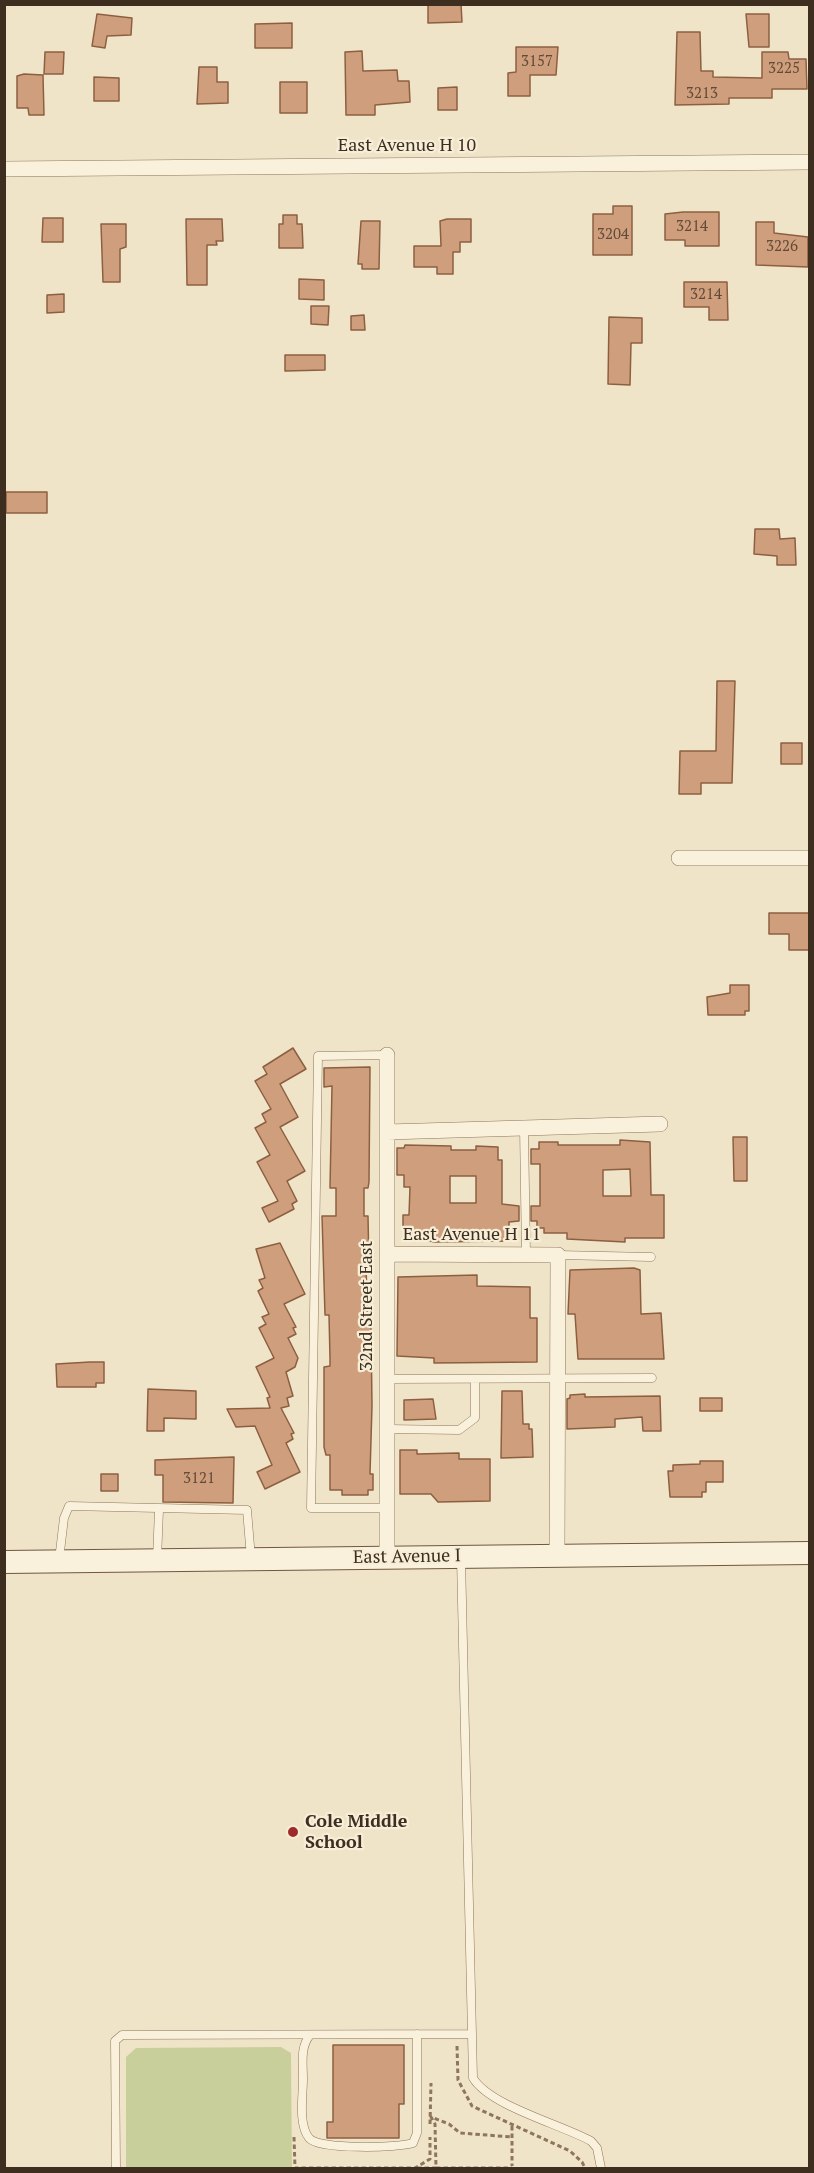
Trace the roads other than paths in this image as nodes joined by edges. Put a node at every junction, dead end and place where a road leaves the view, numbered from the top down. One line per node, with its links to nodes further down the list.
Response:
1 (810, 162): 2 (street, East Avenue H 10)
2 (4, 169)
3 (679, 858): 4 (street)
4 (810, 858)
5 (387, 1055): 8 (street, 32nd Street East); 18 (lane)
6 (660, 1124): 7 (street)
7 (524, 1128): 8 (street); 10 (lane)
8 (387, 1132): 9 (street, 32nd Street East)
9 (387, 1254): 10 (street, East Avenue H 11); 14 (street, 32nd Street East)
10 (526, 1255): 11 (street, East Avenue H 11)
11 (558, 1255): 12 (lane); 16 (street)
12 (651, 1257)
13 (652, 1378): 16 (lane)
14 (387, 1379): 15 (lane); 17 (street, 32nd Street East)
15 (475, 1380): 16 (lane); 17 (lane)
16 (558, 1380): 21 (street)
17 (387, 1429): 18 (street, 32nd Street East)
18 (387, 1508): 23 (street, 32nd Street East)
19 (159, 1510): 24 (lane); 25 (lane); 27 (lane)
20 (810, 1553): 21 (street, East Avenue I)
21 (557, 1555): 22 (street, East Avenue I)
22 (461, 1556): 23 (street, East Avenue I); 29 (lane)
23 (387, 1558): 24 (street, East Avenue I)
24 (251, 1559): 25 (street, East Avenue I)
25 (157, 1560): 27 (street, East Avenue I)
26 (4, 1562): 27 (street, East Avenue I)
27 (59, 1562)
28 (417, 2034): 29 (lane); 30 (lane); 30 (lane)
29 (471, 2034): 32 (lane)
30 (310, 2035): 31 (lane)
31 (116, 2169)
32 (601, 2169)

